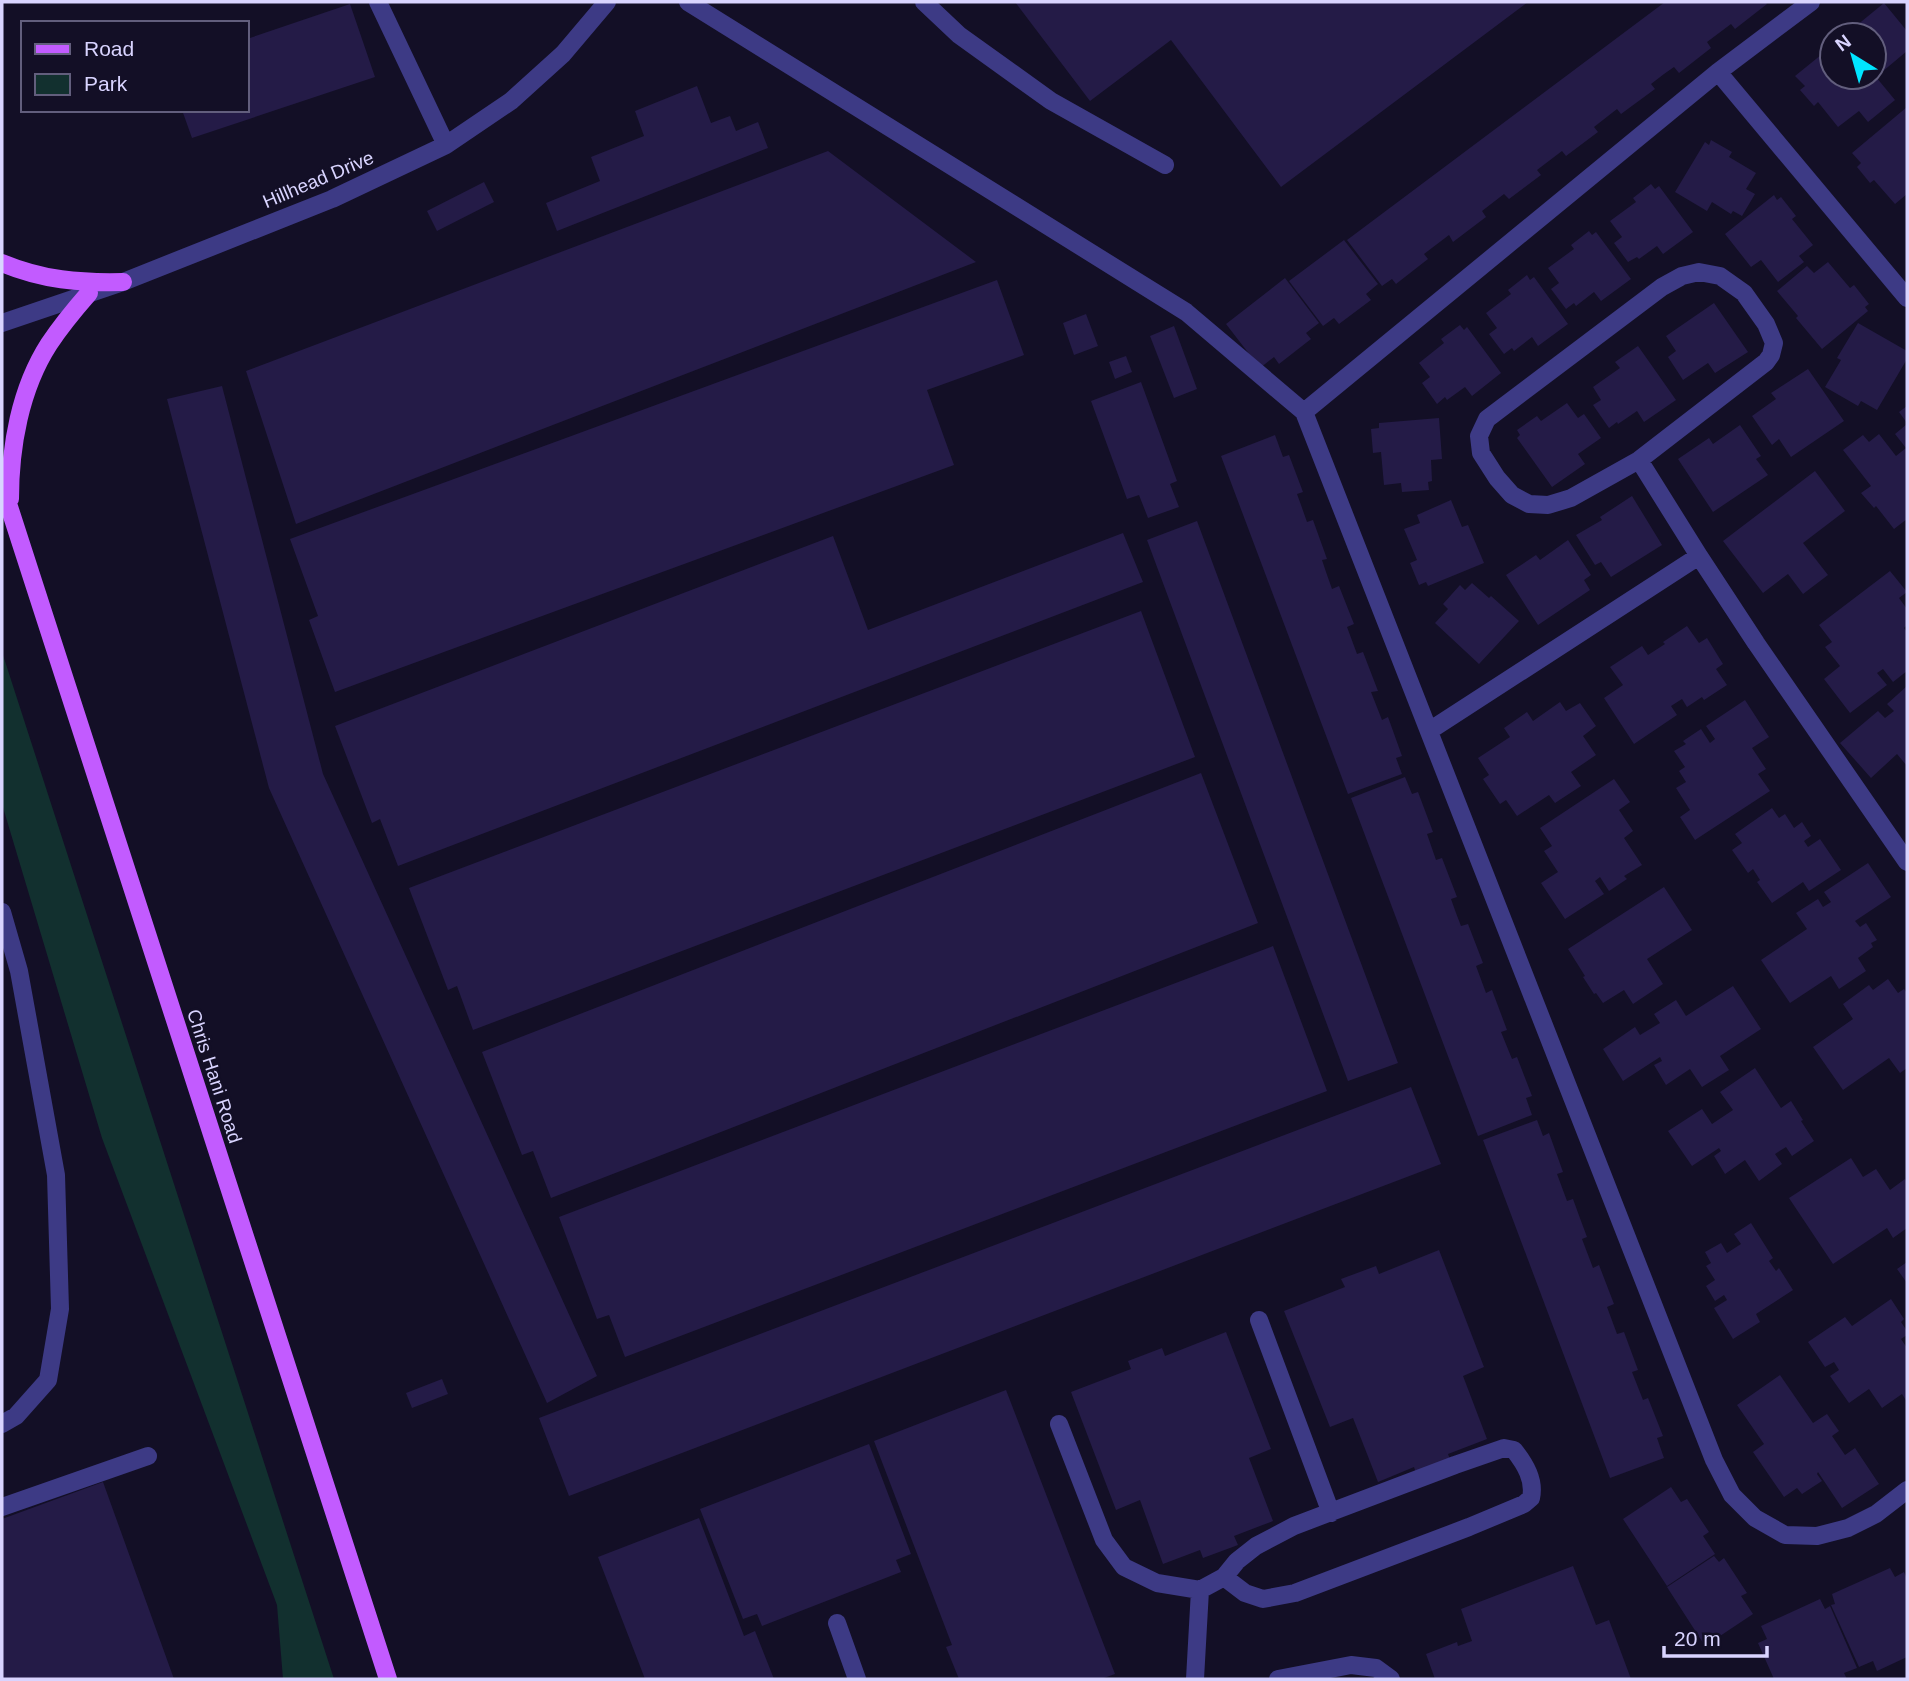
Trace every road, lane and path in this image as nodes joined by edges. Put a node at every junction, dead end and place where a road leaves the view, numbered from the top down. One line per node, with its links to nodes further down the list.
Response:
1 (378, 2): 7 (street)
2 (607, 2): 7 (street, Hillhead Drive)
3 (688, 2): 14 (street)
4 (924, 2): 8 (street)
5 (1811, 2): 6 (street)
6 (1718, 72): 12 (street); 14 (street)
7 (446, 145): 10 (street, Hillhead Drive)
8 (1165, 165)
9 (2, 263): 10 (main road)
10 (123, 282): 11 (street, Hillhead Drive)
11 (89, 293): 13 (street, Hillhead Drive); 17 (main road)
12 (1907, 298)
13 (2, 323)
14 (1304, 412): 19 (street)
15 (1639, 460): 15 (street); 18 (street)
16 (2, 485): 17 (main road, Chris Hani Road)
17 (10, 509): 32 (main road, Chris Hani Road)
18 (1699, 556): 19 (street); 20 (street)
19 (1429, 731): 26 (street)
20 (1907, 862)
21 (2, 912): 23 (street)
22 (1259, 1320): 28 (street)
23 (2, 1424)
24 (1059, 1424): 30 (street)
25 (148, 1456): 27 (street)
26 (1907, 1490)
27 (2, 1507)
28 (1331, 1513): 29 (street); 29 (street)
29 (1224, 1577): 30 (street)
30 (1200, 1590): 34 (street)
31 (838, 1623): 33 (street)
32 (388, 1679)
33 (857, 1679)
34 (1195, 1679)
35 (1278, 1679): 36 (street)
36 (1391, 1679)

